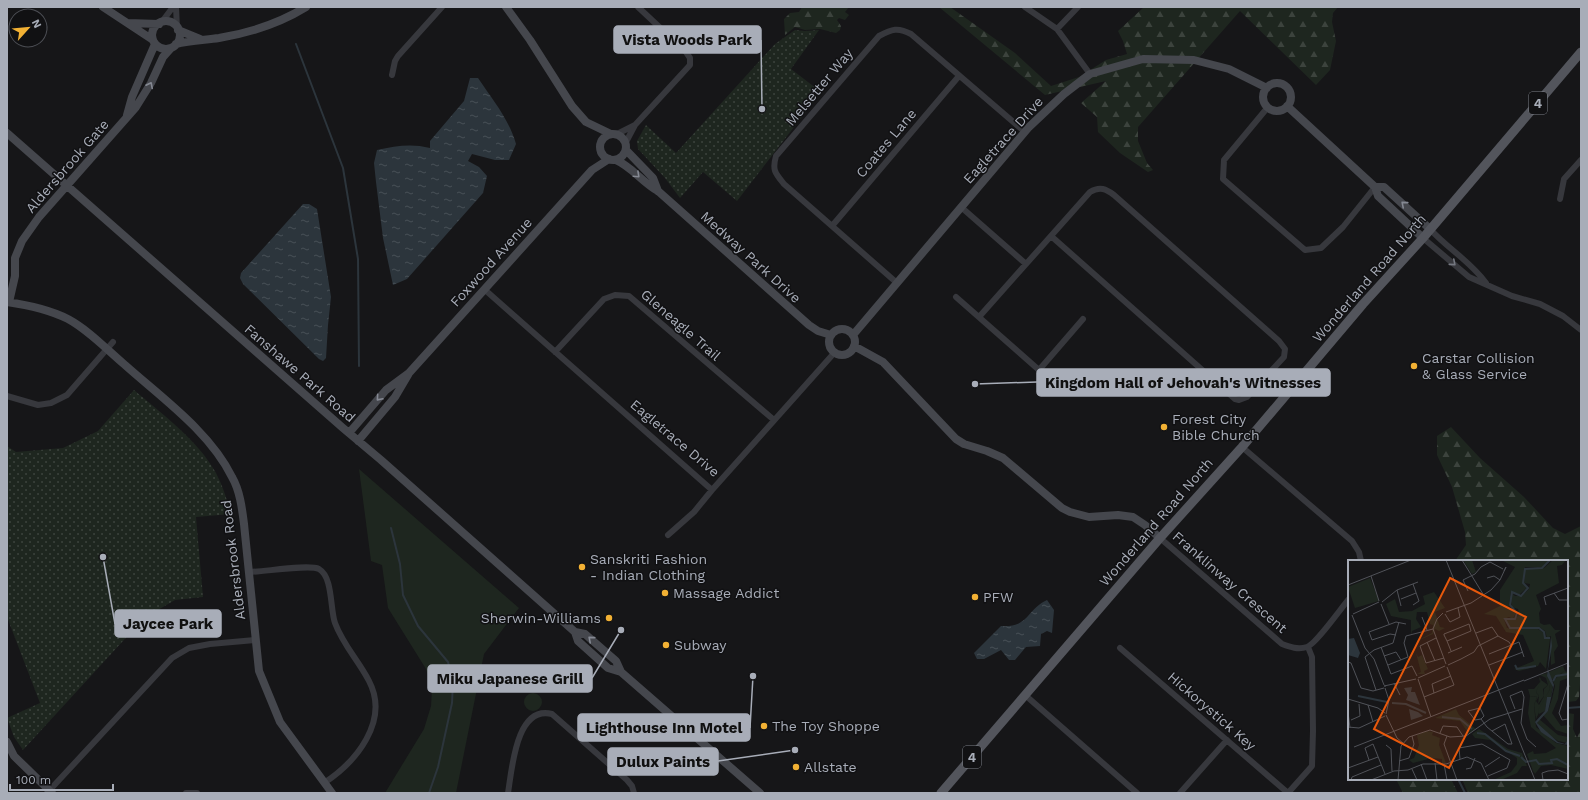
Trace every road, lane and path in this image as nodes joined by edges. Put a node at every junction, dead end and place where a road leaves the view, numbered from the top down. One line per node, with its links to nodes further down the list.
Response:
1 (103, 7): 10 (street)
2 (173, 7): 11 (street)
3 (176, 7): 12 (street)
4 (306, 7): 14 (street)
5 (442, 7): 18 (street)
6 (506, 7): 26 (street)
7 (638, 7): 25 (street)
8 (1025, 7): 13 (street)
9 (1078, 7): 13 (street)
10 (127, 23): 11 (street); 15 (street)
11 (160, 23): 12 (street); 15 (street)
12 (177, 29): 14 (street); 16 (street)
13 (1057, 29): 19 (street)
14 (201, 39): 16 (street)
15 (154, 42): 16 (street); 24 (street, Aldersbrook Gate)
16 (173, 46): 24 (street, Aldersbrook Gate, one-way to 16)
17 (1581, 52): 41 (main road, Wonderland Road North / 4)
18 (392, 74)
19 (1090, 74): 21 (street, Eagletrace Drive); 27 (street, Eagletrace Drive)
20 (960, 76): 27 (street, Melsetter Way); 40 (street, Coates Lane); 40 (street, Melsetter Way)
21 (1267, 88): 22 (street); 23 (street)
22 (1288, 106): 23 (street); 36 (street)
23 (1268, 107): 36 (street)
24 (127, 116): 35 (street, Aldersbrook Gate)
25 (635, 125): 29 (street); 30 (street)
26 (592, 126): 29 (street); 31 (street)
27 (1025, 132): 39 (street, Eagletrace Drive)
28 (7, 133): 35 (street, Fanshawe Park Road)
29 (614, 134): 30 (street); 31 (street)
30 (626, 146): 32 (street); 37 (street, Medway Park Drive)
31 (601, 147): 32 (street); 34 (street, Foxwood Avenue)
32 (612, 159): 34 (street, Foxwood Avenue); 37 (street, Medway Park Drive, one-way to 37)
33 (1581, 160): 38 (street)
34 (592, 170): 47 (street, Foxwood Avenue)
35 (66, 186): 49 (street, Aldersbrook Gate); 67 (street, Fanshawe Park Road)
36 (1375, 187): 41 (street, one-way to 36); 43 (street)
37 (658, 191): 53 (street, Medway Park Drive)
38 (1560, 199)
39 (961, 207): 44 (street); 45 (street, Eagletrace Drive)
40 (832, 226): 45 (street, Melsetter Way)
41 (1430, 229): 43 (main road, Wonderland Road North / 4); 46 (street)
42 (1051, 236): 44 (street); 62 (street); 62 (street)
43 (1423, 238): 46 (street, one-way to 46); 65 (main road, Wonderland Road North / 4)
44 (1026, 264): 50 (street)
45 (897, 283): 54 (street, Eagletrace Drive)
46 (1486, 284): 52 (street)
47 (484, 289): 58 (street, Eagletrace Drive); 61 (street, Foxwood Avenue)
48 (956, 297): 50 (street)
49 (8, 302): 57 (street, Aldersbrook Road)
50 (979, 316): 60 (street)
51 (1083, 319): 60 (street)
52 (1581, 330)
53 (831, 334): 54 (street); 59 (street)
54 (853, 335): 56 (street)
55 (113, 342): 57 (street)
56 (854, 346): 59 (street); 72 (street)
57 (106, 349): 64 (street); 74 (street, Aldersbrook Road)
58 (555, 352): 66 (street, Gleneagle Trail); 70 (street, Eagletrace Drive)
59 (835, 352): 66 (street, Eagletrace Drive)
60 (1039, 370): 63 (street)
61 (409, 373): 67 (street, Foxwood Avenue, one-way to 67); 68 (street, Foxwood Avenue)
62 (1265, 378): 65 (street)
63 (1065, 393)
64 (7, 396)
65 (1285, 396): 69 (main road, Wonderland Road North / 4)
66 (774, 420): 70 (street, Eagletrace Drive)
67 (349, 433): 68 (street, Fanshawe Park Road)
68 (358, 441): 89 (street, Fanshawe Park Road)
69 (1242, 447): 72 (main road, Wonderland Road North / 4); 73 (street)
70 (712, 490): 71 (street)
71 (668, 535)
72 (1160, 538): 77 (street, Franklinway Crescent); 79 (main road, Wonderland Road North / 4)
73 (1361, 560)
74 (250, 572): 76 (street, Aldersbrook Road); 82 (street)
75 (1348, 600): 77 (street)
76 (255, 640): 82 (street, Aldersbrook Road); 83 (street)
77 (1308, 647): 93 (street)
78 (1120, 648): 80 (street, Hickorystick Key)
79 (1025, 695): 90 (main road, Wonderland Road North / 4); 91 (street)
80 (1227, 740): 92 (street); 93 (street, Hickorystick Key)
81 (7, 742): 83 (street)
82 (324, 783): 86 (street, Aldersbrook Road)
83 (50, 792)
84 (186, 793): 85 (street)
85 (197, 793)
86 (332, 793)
87 (508, 793): 88 (street)
88 (634, 793)
89 (760, 793)
90 (941, 793)
91 (1137, 793)
92 (1180, 793)
93 (1288, 793)

